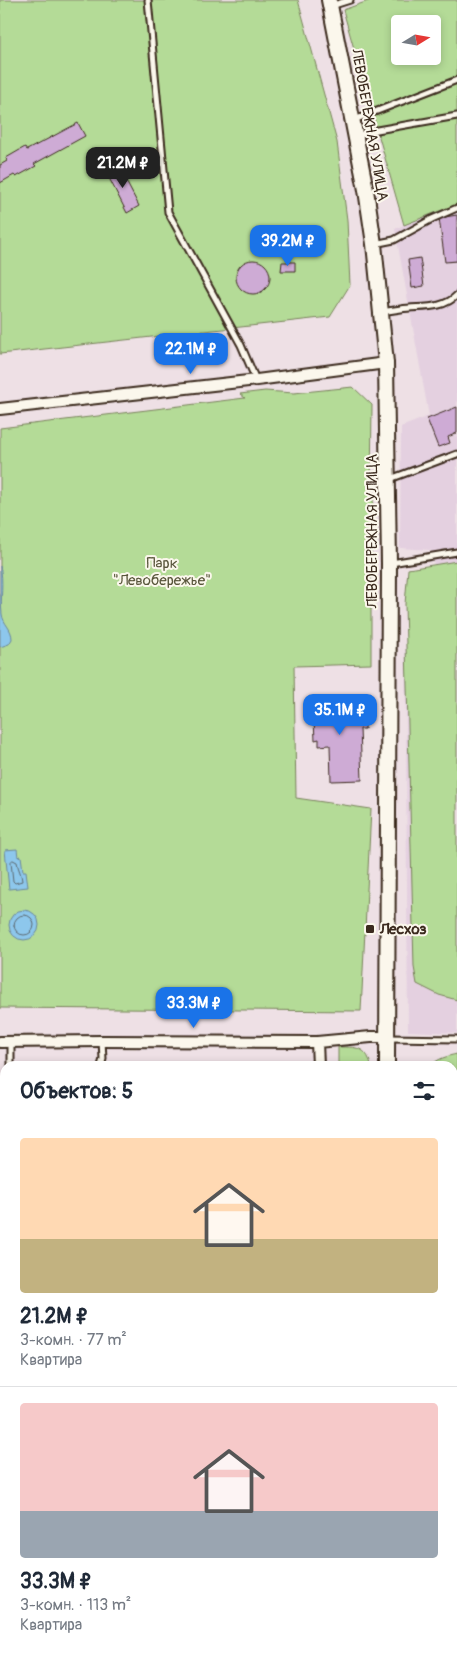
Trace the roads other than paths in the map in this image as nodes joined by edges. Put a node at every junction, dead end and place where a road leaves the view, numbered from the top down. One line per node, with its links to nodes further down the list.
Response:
1 (148, 0): 13 (lane)
2 (350, 0): 3 (lane)
3 (330, 3): 6 (main road, ЛЕВОБЕРЕЖНАЯ УЛИЦА)
4 (457, 80): 6 (lane)
5 (457, 116): 7 (lane)
6 (354, 120): 7 (main road, ЛЕВОБЕРЕЖНАЯ УЛИЦА)
7 (357, 136): 9 (main road, ЛЕВОБЕРЕЖНАЯ УЛИЦА)
8 (457, 208): 9 (lane)
9 (374, 244): 11 (main road, ЛЕВОБЕРЕЖНАЯ УЛИЦА)
10 (457, 295): 11 (lane)
11 (381, 312): 12 (main road, ЛЕВОБЕРЕЖНАЯ УЛИЦА)
12 (386, 363): 13 (street); 16 (main road, ЛЕВОБЕРЕЖНАЯ УЛИЦА)
13 (256, 380): 14 (street)
14 (0, 409)
15 (457, 454): 16 (lane)
16 (388, 479): 18 (main road, ЛЕВОБЕРЕЖНАЯ УЛИЦА)
17 (457, 552): 18 (lane)
18 (389, 563): 19 (main road, ЛЕВОБЕРЕЖНАЯ УЛИЦА)
19 (386, 1038): 20 (lane); 23 (street); 27 (main road, ЛЕВОБЕРЕЖНАЯ УЛИЦА)
20 (457, 1039)
21 (102, 1041): 22 (street); 23 (street); 25 (lane)
22 (5, 1042): 24 (lane)
23 (317, 1042): 26 (street)
24 (10, 1061)
25 (102, 1061)
26 (318, 1061)
27 (387, 1061)

